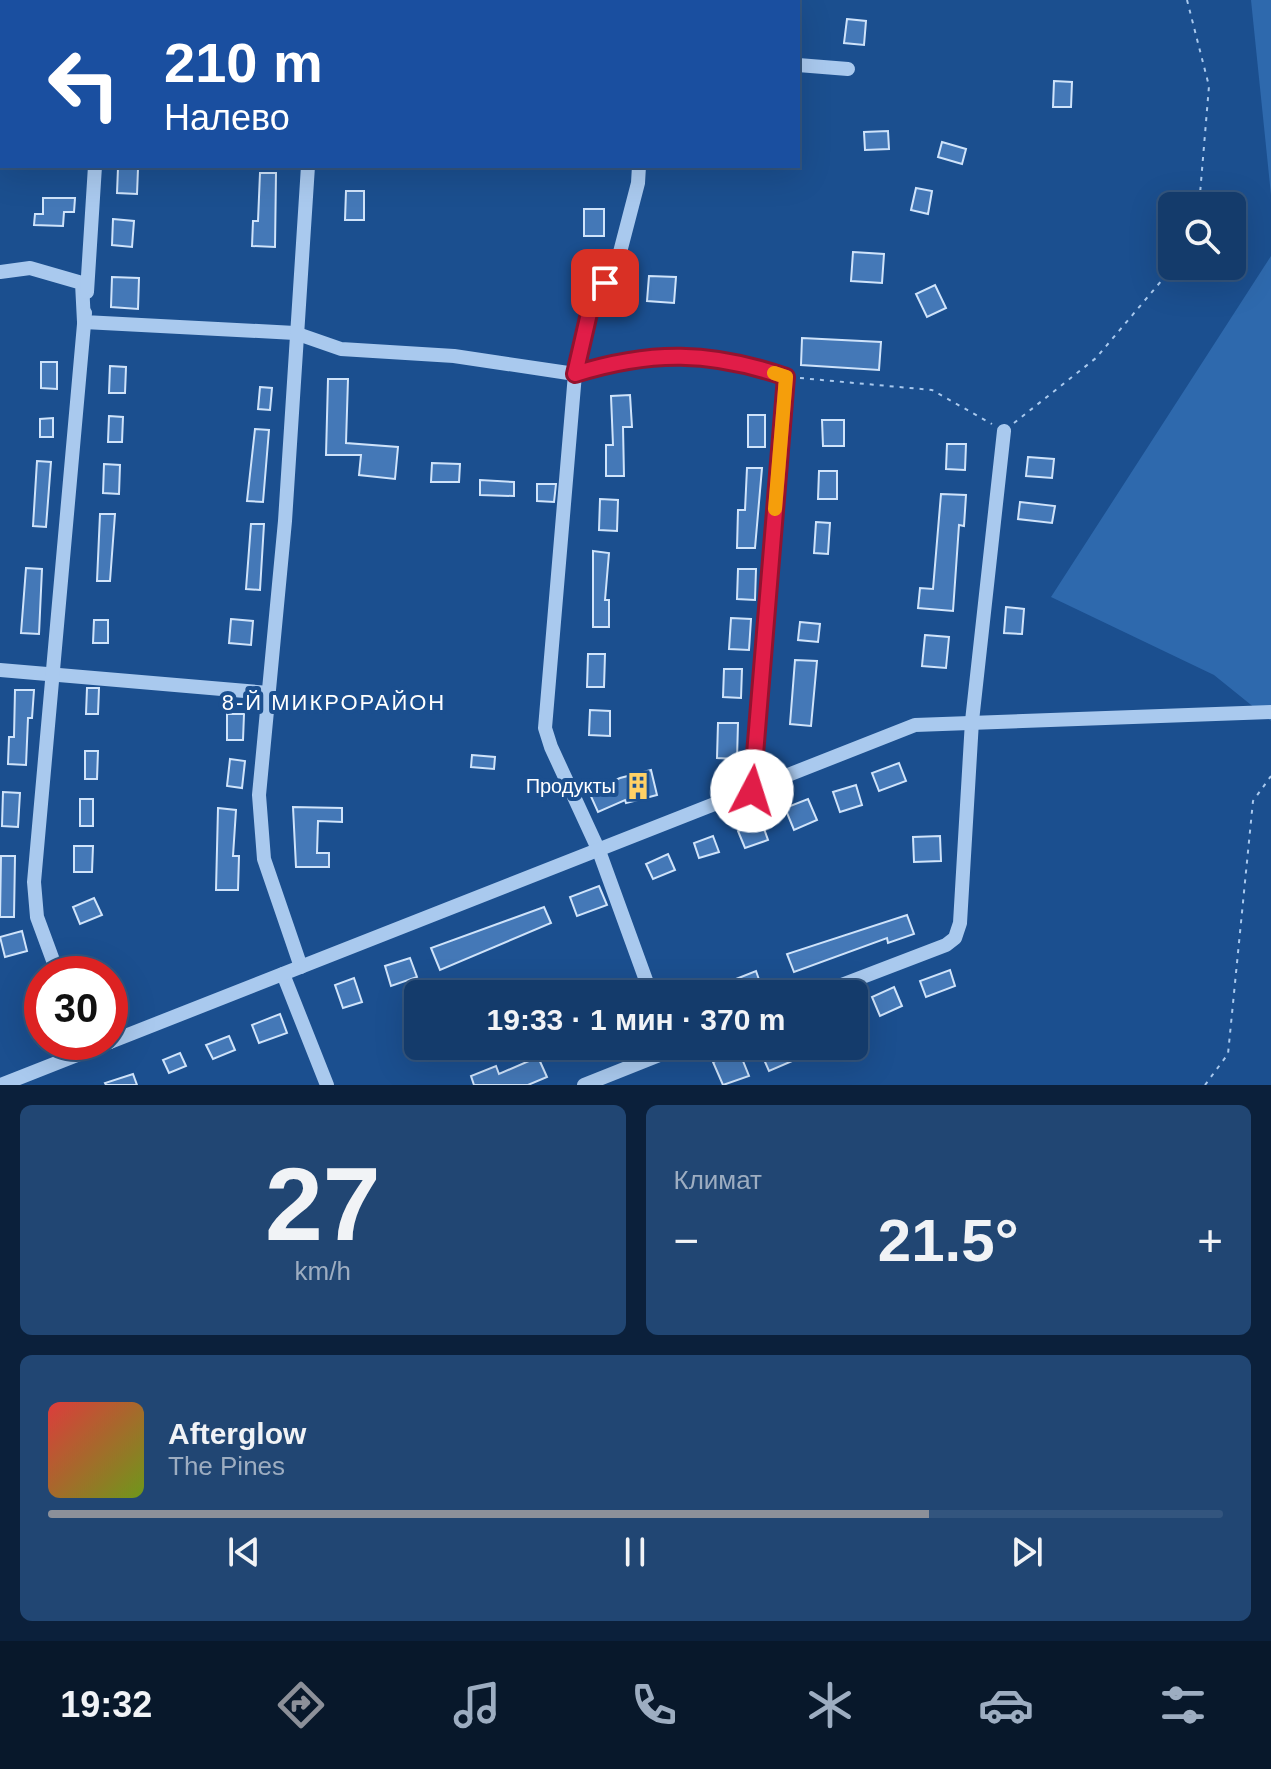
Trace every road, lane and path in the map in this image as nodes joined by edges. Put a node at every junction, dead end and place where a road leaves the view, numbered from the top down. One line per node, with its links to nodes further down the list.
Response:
1 (1187, 0): 7 (path)
2 (800, 65): 3 (street)
3 (848, 69)
4 (95, 168): 10 (street)
5 (308, 168): 11 (street)
6 (639, 168): 12 (street)
7 (1200, 192)
8 (0, 272): 10 (street)
9 (1162, 280): 14 (path)
10 (84, 322): 11 (street); 16 (street)
11 (295, 333): 12 (street); 17 (street)
12 (575, 374): 13 (street); 22 (street)
13 (786, 377): 14 (path); 21 (street)
14 (1004, 431): 19 (street)
15 (0, 670): 16 (street)
16 (52, 674): 17 (street); 23 (street)
17 (269, 693): 24 (street)
18 (1271, 712): 19 (street)
19 (972, 721): 21 (street); 27 (street)
20 (1271, 776): 34 (path)
21 (752, 791): 22 (street)
22 (599, 851): 24 (street); 26 (street)
23 (51, 956)
24 (301, 967): 25 (street)
25 (283, 974): 28 (street); 32 (street)
26 (646, 980)
27 (855, 980)
28 (128, 1035)
29 (58, 1060): 31 (street)
30 (644, 1060): 33 (street)
31 (1, 1085)
32 (327, 1085)
33 (584, 1085)
34 (1205, 1085)

